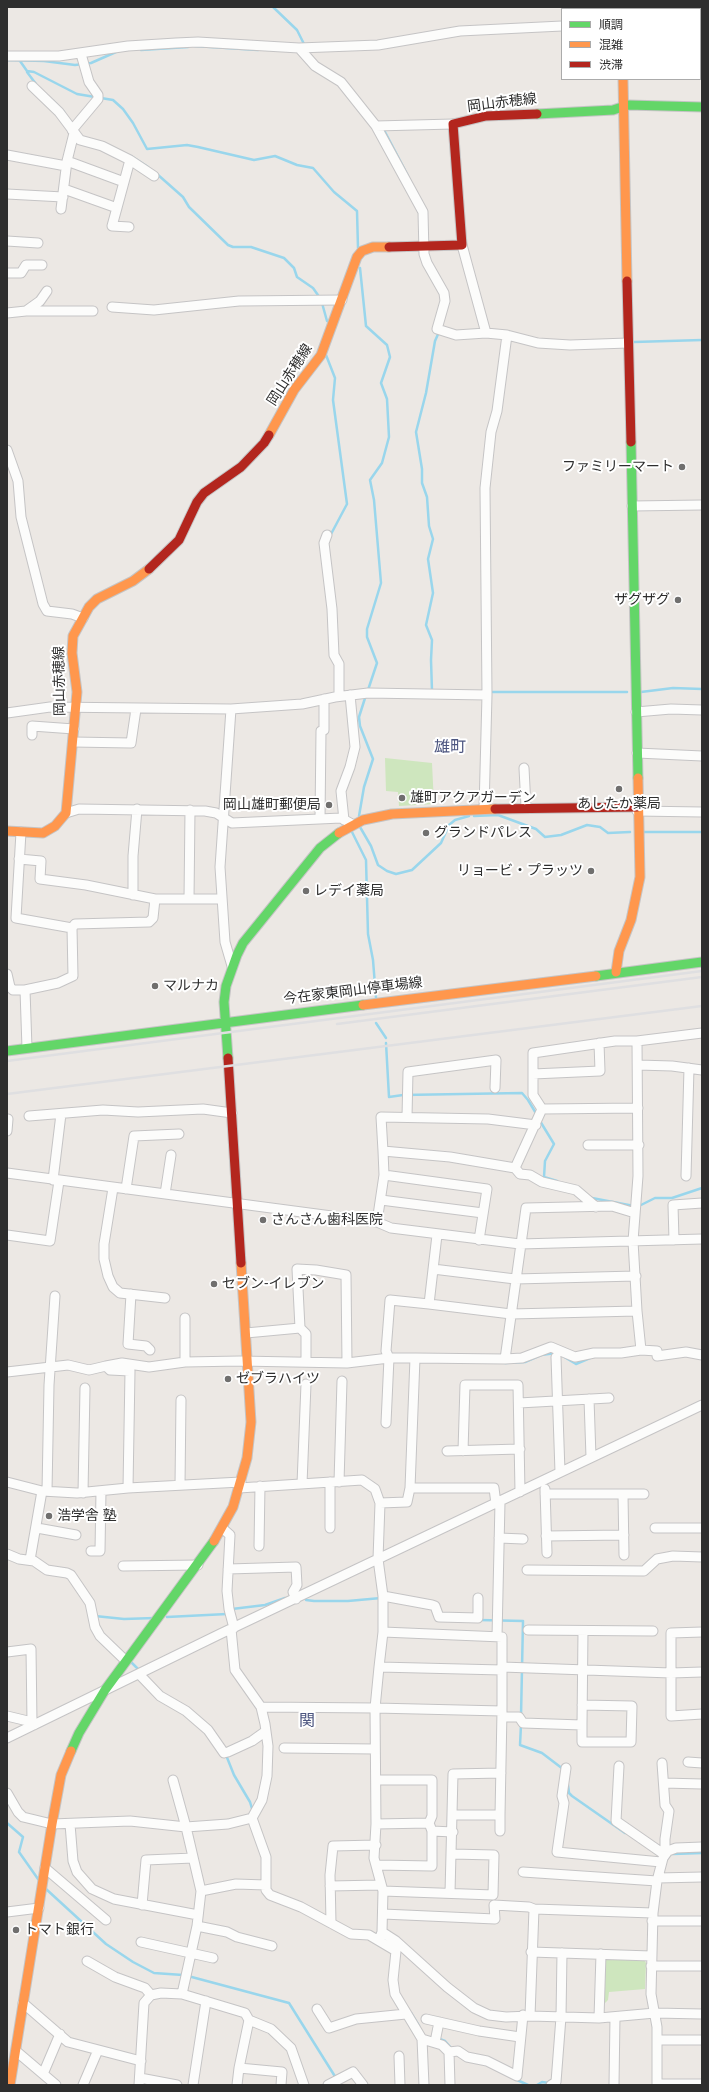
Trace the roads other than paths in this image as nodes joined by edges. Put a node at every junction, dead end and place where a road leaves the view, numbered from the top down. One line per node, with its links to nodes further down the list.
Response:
1 (561, 26): 2 (street)
2 (299, 48): 4 (street); 10 (street)
3 (7, 56): 4 (street)
4 (83, 60): 11 (street)
5 (623, 80): 7 (street)
6 (32, 86): 11 (street)
7 (623, 107): 8 (street, 岡山赤穂線); 9 (street, 岡山赤穂線); 36 (street)
8 (702, 107)
9 (453, 124): 10 (street); 24 (street, 岡山赤穂線)
10 (376, 126): 25 (street)
11 (73, 130): 13 (street); 14 (street)
12 (7, 155): 14 (street)
13 (130, 160): 15 (street); 16 (street)
14 (66, 164): 16 (street); 17 (street)
15 (154, 176)
16 (124, 182): 19 (street)
17 (64, 193): 18 (street); 19 (street); 20 (street)
18 (7, 194)
19 (117, 208): 21 (street)
20 (61, 209)
21 (129, 228)
22 (7, 241): 23 (street)
23 (38, 243)
24 (462, 245): 25 (street, 岡山赤穂線); 34 (street)
25 (424, 247): 29 (street, 岡山赤穂線); 34 (street)
26 (42, 264): 27 (street)
27 (7, 273)
28 (47, 291): 31 (street)
29 (342, 300): 30 (street); 41 (street, 岡山赤穂線)
30 (112, 307)
31 (26, 311): 32 (street); 33 (street)
32 (93, 311)
33 (7, 313)
34 (486, 332): 35 (street)
35 (507, 335): 36 (street); 42 (street)
36 (628, 343): 39 (street)
37 (7, 450): 41 (street)
38 (702, 505): 39 (street)
39 (632, 506): 50 (street)
40 (327, 535): 44 (street)
41 (83, 618): 46 (street, 岡山赤穂線)
42 (487, 693): 43 (street); 60 (street)
43 (350, 695): 44 (street); 67 (street)
44 (339, 696): 45 (street)
45 (324, 699): 48 (street); 66 (street)
46 (76, 708): 47 (street); 51 (street); 52 (street, 岡山赤穂線)
47 (136, 709): 48 (street); 54 (street)
48 (231, 709): 65 (street)
49 (702, 710): 50 (street)
50 (636, 712): 55 (street)
51 (7, 713)
52 (74, 729): 53 (street); 54 (street, 岡山赤穂線)
53 (32, 735)
54 (72, 742): 64 (street, 岡山赤穂線)
55 (637, 753): 56 (street); 61 (street)
56 (702, 756)
57 (524, 768): 58 (street)
58 (526, 807): 60 (street); 61 (street)
59 (137, 809): 62 (street); 64 (street); 71 (street)
60 (484, 809): 67 (street)
61 (637, 809): 63 (street); 78 (street)
62 (190, 810): 65 (street); 73 (street)
63 (702, 812)
64 (66, 813): 69 (street)
65 (223, 817): 66 (street); 74 (street)
66 (320, 819): 67 (street)
67 (348, 822): 77 (street)
68 (7, 831): 69 (street)
69 (21, 832): 70 (street)
70 (19, 859): 71 (street); 75 (street)
71 (134, 895): 72 (street)
72 (155, 899): 73 (street); 75 (street)
73 (189, 899): 74 (street)
74 (221, 899): 77 (street)
75 (72, 928): 80 (street)
76 (702, 962): 78 (street, 今在家東岡山停車場線)
77 (232, 966): 81 (street)
78 (616, 972): 81 (street, 今在家東岡山停車場線)
79 (7, 974): 80 (street)
80 (25, 990): 85 (street)
81 (226, 1022): 85 (street, 今在家東岡山停車場線); 94 (street)
82 (702, 1033): 83 (street)
83 (637, 1041): 84 (street); 87 (street)
84 (599, 1043): 90 (street); 90 (street)
85 (27, 1048): 86 (street, 今在家東岡山停車場線)
86 (7, 1051)
87 (638, 1065): 88 (street); 92 (street)
88 (689, 1068): 89 (street); 108 (street)
89 (702, 1070)
90 (533, 1074): 97 (street)
91 (495, 1088): 96 (street)
92 (638, 1108): 97 (street); 102 (street)
93 (61, 1114): 94 (street); 95 (street); 109 (street)
94 (232, 1114): 114 (street)
95 (29, 1116)
96 (408, 1117): 97 (street); 103 (street)
97 (539, 1118): 105 (street)
98 (8, 1119): 99 (street)
99 (7, 1131)
100 (179, 1134): 111 (street)
101 (588, 1145): 102 (street)
102 (639, 1145): 117 (street)
103 (383, 1151): 105 (street); 107 (street)
104 (171, 1155): 112 (street)
105 (516, 1168): 116 (street)
106 (7, 1173): 109 (street)
107 (384, 1175): 113 (street); 118 (street)
108 (686, 1176)
109 (56, 1181): 110 (street); 120 (street)
110 (113, 1188): 111 (street); 130 (street)
111 (126, 1190): 112 (street)
112 (165, 1194): 114 (street)
113 (381, 1200): 118 (street); 119 (street)
114 (238, 1203): 119 (street); 138 (street)
115 (702, 1203): 124 (street)
116 (596, 1207): 117 (street); 126 (street)
117 (635, 1208): 125 (street)
118 (483, 1213): 123 (street)
119 (377, 1222): 121 (street)
120 (7, 1235)
121 (437, 1235): 123 (street); 127 (street)
122 (702, 1239): 124 (street)
123 (479, 1240): 126 (street)
124 (674, 1240): 125 (street)
125 (633, 1241): 126 (street); 128 (street)
126 (520, 1244): 129 (street)
127 (433, 1269): 129 (street); 133 (street)
128 (636, 1276): 129 (street); 134 (street)
129 (516, 1279): 135 (street)
130 (131, 1294): 132 (street); 139 (street)
131 (55, 1296): 150 (street)
132 (166, 1298)
133 (429, 1304): 135 (street); 146 (street)
134 (637, 1311): 135 (street); 140 (street)
135 (511, 1314): 143 (street)
136 (185, 1318): 148 (street)
137 (300, 1328): 138 (street); 145 (street); 149 (street)
138 (246, 1333): 144 (street)
139 (150, 1350)
140 (643, 1350): 141 (street); 143 (street)
141 (702, 1355)
142 (556, 1356): 159 (street)
143 (505, 1359): 147 (street)
144 (248, 1361): 145 (street); 148 (street); 173 (street)
145 (306, 1361): 149 (street)
146 (389, 1361): 147 (street); 149 (street); 162 (street)
147 (415, 1361): 176 (street)
148 (184, 1362): 151 (street)
149 (347, 1363)
150 (50, 1368): 151 (street); 152 (street); 178 (street)
151 (108, 1368): 175 (street)
152 (7, 1372)
153 (342, 1381): 170 (street)
154 (306, 1384): 171 (street)
155 (85, 1388): 180 (street)
156 (610, 1398): 157 (street)
157 (589, 1399): 159 (street); 166 (street)
158 (181, 1400): 172 (street)
159 (557, 1400): 160 (street); 167 (street)
160 (519, 1403): 163 (street); 164 (street)
161 (702, 1404): 166 (street)
162 (386, 1423)
163 (520, 1449): 164 (street); 179 (street)
164 (463, 1450): 165 (street)
165 (447, 1451)
166 (591, 1457): 167 (street)
167 (560, 1472): 168 (street)
168 (545, 1480): 179 (street); 181 (street)
169 (7, 1482): 178 (street)
170 (334, 1482): 171 (street); 184 (street); 188 (street)
171 (302, 1484): 174 (street)
172 (180, 1485): 173 (street); 175 (street)
173 (240, 1485): 174 (street); 187 (street)
174 (260, 1486): 196 (street)
175 (128, 1488): 177 (street)
176 (410, 1488): 184 (street); 185 (street)
177 (101, 1490): 180 (street); 197 (street)
178 (44, 1491): 180 (street); 186 (street)
179 (520, 1492): 185 (street)
180 (83, 1493)
181 (545, 1494): 182 (street); 193 (street)
182 (623, 1494): 183 (street); 192 (street)
183 (644, 1494)
184 (380, 1503): 202 (street)
185 (498, 1503): 194 (street); 202 (street)
186 (37, 1528): 191 (street); 203 (street)
187 (222, 1528): 204 (street); 206 (street)
188 (330, 1528)
189 (655, 1528): 190 (street)
190 (702, 1528)
191 (76, 1535)
192 (624, 1535): 193 (street); 200 (street)
193 (546, 1536): 198 (street)
194 (499, 1538): 195 (street); 217 (street)
195 (524, 1539)
196 (260, 1546)
197 (91, 1551)
198 (546, 1553)
199 (7, 1554): 203 (street)
200 (624, 1555)
201 (702, 1557): 207 (street)
202 (378, 1559): 208 (street); 210 (street)
203 (30, 1560): 219 (street)
204 (198, 1565): 205 (street); 219 (street)
205 (123, 1566)
206 (228, 1569): 210 (street); 211 (street)
207 (527, 1570)
208 (383, 1597): 209 (street); 214 (street)
209 (478, 1598)
210 (296, 1599): 211 (street)
211 (232, 1629): 225 (street); 228 (street)
212 (528, 1630): 213 (street)
213 (583, 1631): 215 (street); 222 (street)
214 (383, 1632): 217 (street); 220 (street)
215 (653, 1632)
216 (702, 1632): 224 (street)
217 (497, 1637): 221 (street)
218 (7, 1652): 233 (street)
219 (126, 1661): 226 (street)
220 (379, 1667): 221 (street); 229 (street)
221 (502, 1669): 222 (street); 230 (street)
222 (583, 1670): 224 (street); 227 (street)
223 (702, 1672): 224 (street)
224 (671, 1673): 231 (street)
225 (139, 1674): 226 (street); 235 (street)
226 (105, 1690): 233 (street); 253 (street)
227 (582, 1705): 234 (street); 234 (street)
228 (262, 1707): 229 (street); 235 (street)
229 (375, 1708): 230 (street); 238 (street)
230 (502, 1714): 234 (street); 244 (street)
231 (702, 1714)
232 (7, 1716): 233 (street)
233 (33, 1723): 236 (street)
234 (582, 1725)
235 (266, 1731): 252 (street)
236 (7, 1738)
237 (284, 1748): 238 (street)
238 (375, 1749): 246 (street)
239 (688, 1762): 241 (street)
240 (662, 1763): 247 (street)
241 (702, 1763)
242 (619, 1766): 264 (street)
243 (566, 1769): 264 (street)
244 (501, 1773): 250 (street); 251 (street)
245 (173, 1780): 256 (street)
246 (376, 1780): 255 (street); 257 (street)
247 (664, 1783): 248 (street); 264 (street)
248 (702, 1784)
249 (7, 1793): 253 (street)
250 (453, 1815): 251 (street); 259 (street)
251 (500, 1815): 258 (street)
252 (252, 1818): 256 (street); 270 (street)
253 (52, 1824): 254 (street); 266 (street)
254 (70, 1824): 256 (street); 275 (street)
255 (376, 1824): 257 (street); 260 (street)
256 (186, 1827): 263 (street)
257 (431, 1827): 259 (street); 265 (street)
258 (500, 1830)
259 (453, 1832): 262 (street)
260 (376, 1845): 265 (street); 271 (street)
261 (702, 1847): 264 (street)
262 (452, 1854): 274 (street); 274 (street)
263 (193, 1858): 273 (street); 275 (street)
264 (663, 1859): 269 (street)
265 (376, 1865): 272 (street)
266 (45, 1868): 276 (street); 282 (street)
267 (523, 1872): 269 (street)
268 (702, 1877): 269 (street)
269 (658, 1880): 281 (street)
270 (266, 1885): 273 (street); 283 (street)
271 (330, 1886): 272 (street); 283 (street)
272 (382, 1888): 274 (street); 279 (street)
273 (201, 1891): 280 (street)
274 (450, 1893)
275 (142, 1905): 280 (street)
276 (39, 1908): 278 (street); 301 (street)
277 (534, 1909): 279 (street); 281 (street); 289 (street)
278 (7, 1912)
279 (383, 1914): 286 (street)
280 (198, 1915): 285 (street)
281 (653, 1917): 284 (street); 293 (street)
282 (106, 1920)
283 (331, 1921): 286 (street)
284 (702, 1921)
285 (197, 1926): 288 (street); 290 (street)
286 (381, 1936): 304 (street); 306 (street)
287 (141, 1942): 290 (street)
288 (272, 1946)
289 (532, 1952): 291 (street); 306 (street)
290 (191, 1953): 294 (street); 298 (street)
291 (562, 1953): 292 (street); 307 (street)
292 (601, 1954): 293 (street); 309 (street)
293 (651, 1956): 296 (street)
294 (213, 1958)
295 (87, 1961): 299 (street)
296 (651, 1966): 297 (street); 303 (street)
297 (702, 1966)
298 (182, 1994): 299 (street); 300 (street)
299 (151, 1995): 323 (street)
300 (206, 2001): 311 (street); 333 (street)
301 (23, 2003): 313 (street); 321 (street)
302 (317, 2009): 304 (street)
303 (655, 2013): 305 (street); 308 (street); 317 (street)
304 (406, 2014): 315 (street)
305 (702, 2014)
306 (527, 2015): 307 (street); 314 (street)
307 (561, 2017): 309 (street); 342 (street)
308 (615, 2017): 309 (street); 343 (street)
309 (599, 2018)
310 (426, 2019): 312 (street)
311 (249, 2020): 324 (street); 336 (street)
312 (439, 2022): 314 (street); 316 (street)
313 (60, 2034): 319 (street); 325 (street)
314 (520, 2037): 320 (street)
315 (422, 2039): 316 (street); 340 (street)
316 (435, 2039): 320 (street)
317 (658, 2040): 318 (street); 327 (street)
318 (702, 2040)
319 (98, 2050): 323 (street); 331 (street)
320 (453, 2052): 341 (street)
321 (14, 2055): 325 (street); 329 (street)
322 (399, 2056): 339 (street)
323 (140, 2061): 326 (street)
324 (239, 2068): 334 (street); 335 (street)
325 (43, 2074): 330 (street)
326 (139, 2081): 332 (street)
327 (657, 2084): 328 (street)
328 (702, 2084)
329 (10, 2085)
330 (56, 2085)
331 (83, 2085)
332 (177, 2085)
333 (193, 2085)
334 (237, 2085)
335 (281, 2085)
336 (304, 2085)
337 (328, 2085): 338 (street)
338 (363, 2085)
339 (400, 2085)
340 (424, 2085)
341 (450, 2085)
342 (551, 2085)
343 (614, 2085)

